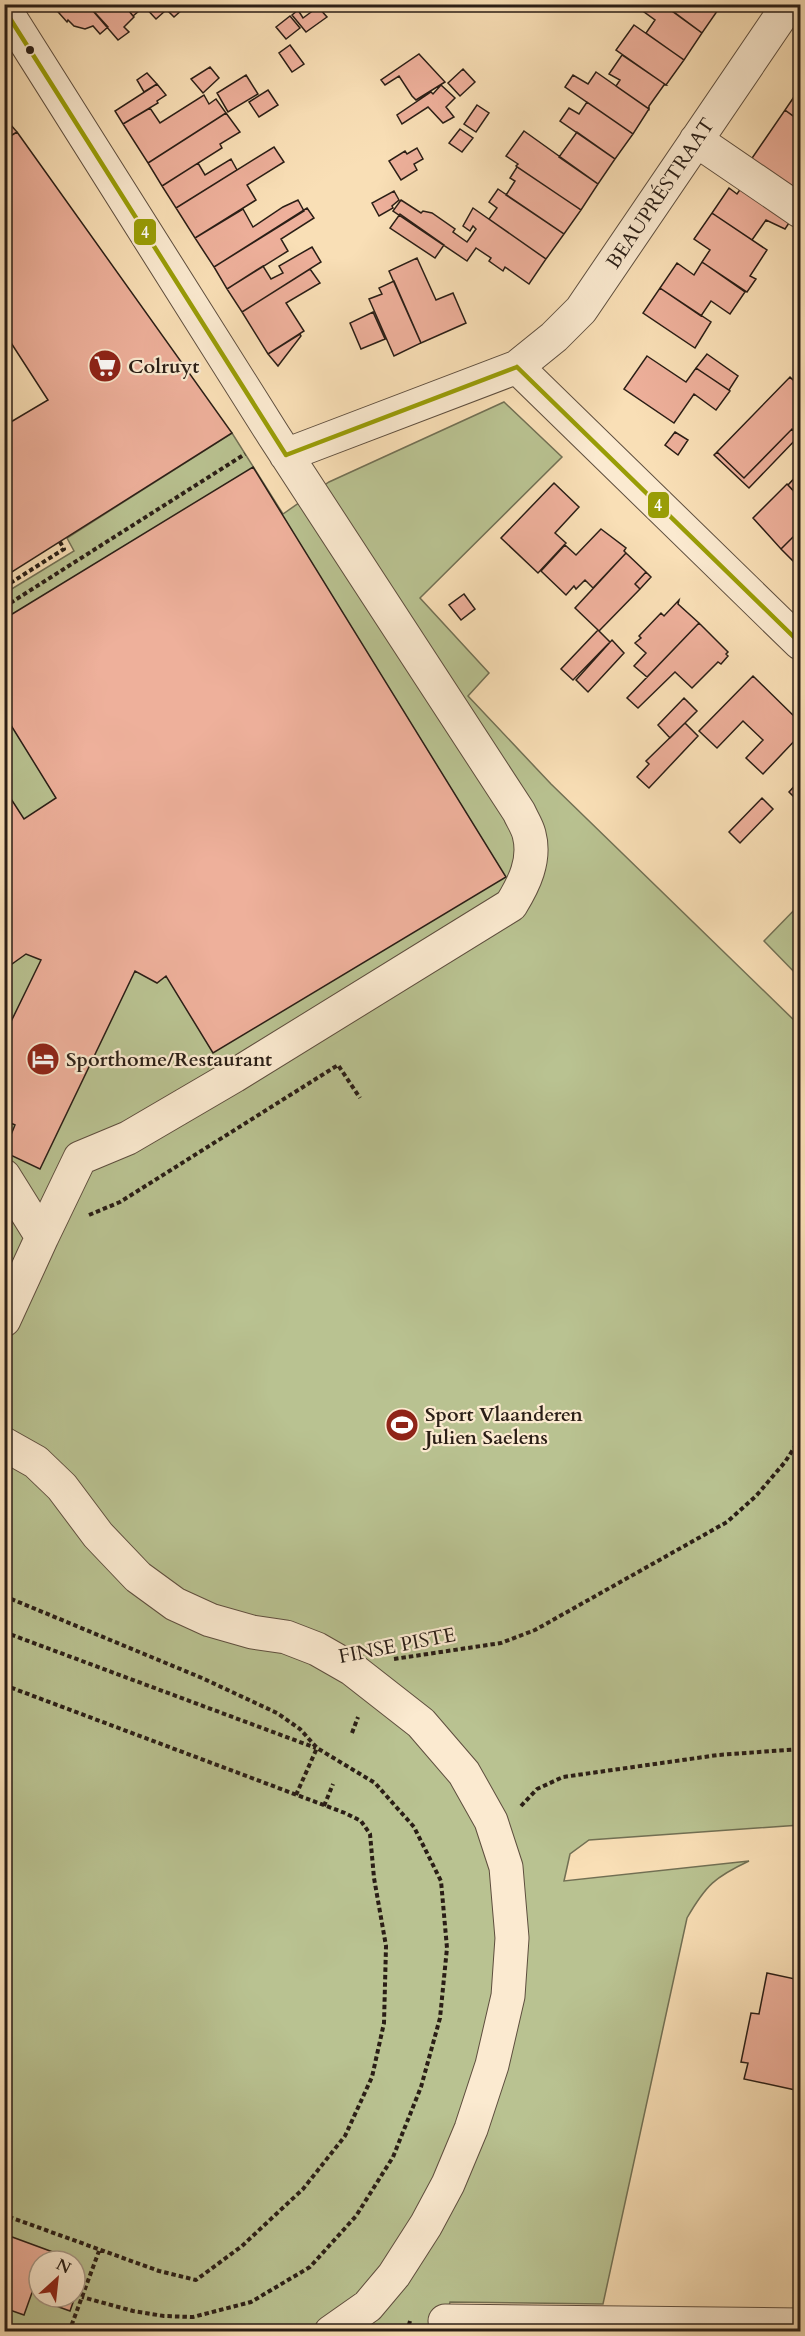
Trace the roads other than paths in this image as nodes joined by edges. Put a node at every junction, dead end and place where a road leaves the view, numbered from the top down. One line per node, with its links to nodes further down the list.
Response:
1 (789, 4): 3 (street, BEAUPRÉSTRAAT)
2 (4, 8): 6 (street)
3 (696, 140): 4 (street); 5 (street, BEAUPRÉSTRAAT)
4 (801, 211)
5 (517, 367): 6 (street, BEAUPRÉSTRAAT); 7 (street)
6 (286, 455): 9 (street)
7 (801, 643)
8 (4, 1176): 9 (street)
9 (42, 1237): 10 (street)
10 (4, 1320)
11 (4, 1444): 15 (street)
12 (445, 2321): 14 (street)
13 (801, 2325): 14 (street)
14 (589, 2327)
15 (331, 2331)

